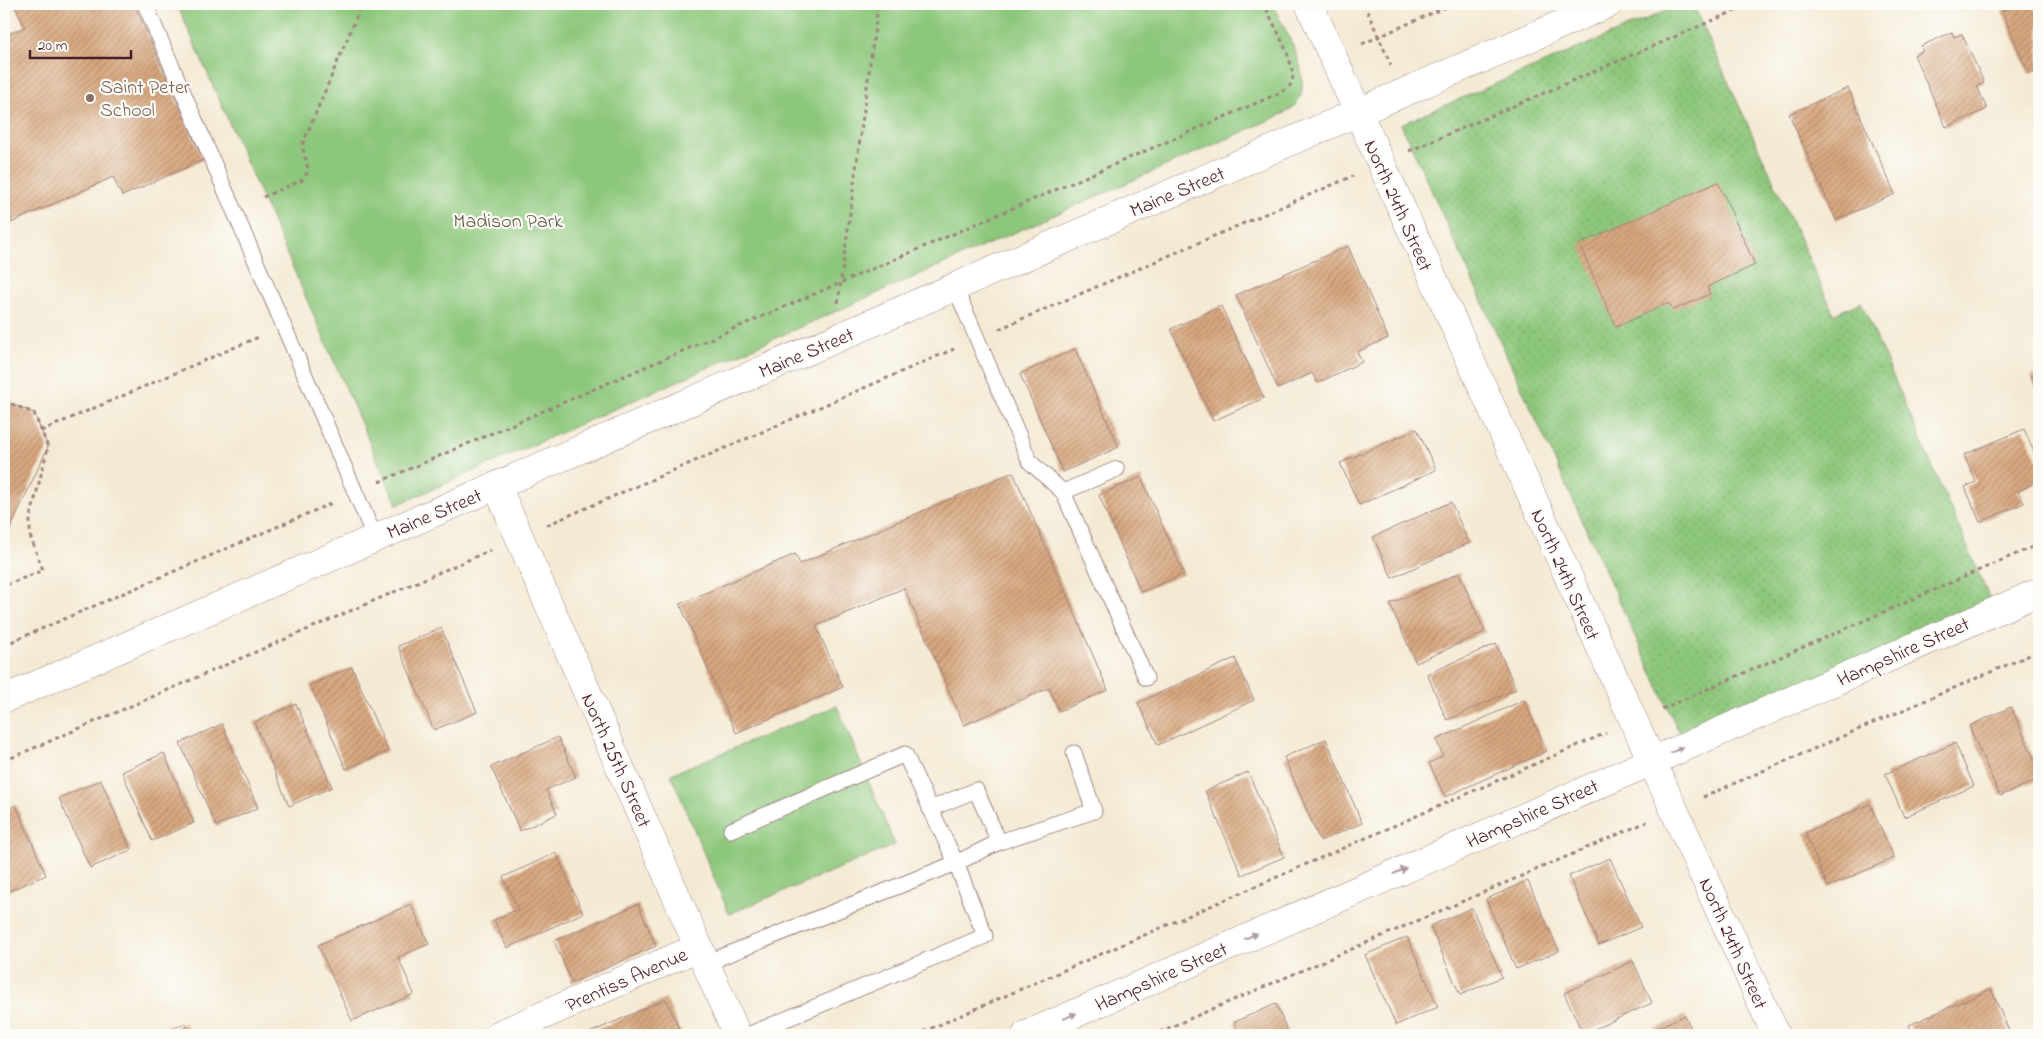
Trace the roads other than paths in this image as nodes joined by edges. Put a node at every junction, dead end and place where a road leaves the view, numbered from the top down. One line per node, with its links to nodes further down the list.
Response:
1 (145, 4): 9 (lane)
2 (1308, 4): 4 (street, North 24th Street)
3 (1608, 4): 4 (street, Maine Street)
4 (1358, 113): 5 (street, Maine Street); 14 (street, North 24th Street)
5 (955, 287): 7 (street, Maine Street); 8 (lane)
6 (1117, 468): 8 (lane)
7 (497, 486): 9 (street, Maine Street); 19 (street, North 25th Street)
8 (1063, 492): 11 (lane)
9 (375, 538): 12 (street, Maine Street)
10 (2039, 592): 14 (street, Hampshire Street, one-way to 10)
11 (1146, 678)
12 (4, 699)
13 (1074, 753): 17 (lane)
14 (1651, 761): 23 (street, Hampshire Street, one-way to 14); 24 (street, North 24th Street)
15 (930, 809): 16 (lane); 17 (lane); 18 (lane)
16 (731, 830)
17 (999, 842): 18 (lane)
18 (956, 863): 19 (lane); 22 (lane)
19 (702, 955): 20 (street, Prentiss Avenue); 21 (street, North 25th Street)
20 (498, 1035)
21 (737, 1035)
22 (748, 1035)
23 (1026, 1035)
24 (1776, 1035)

